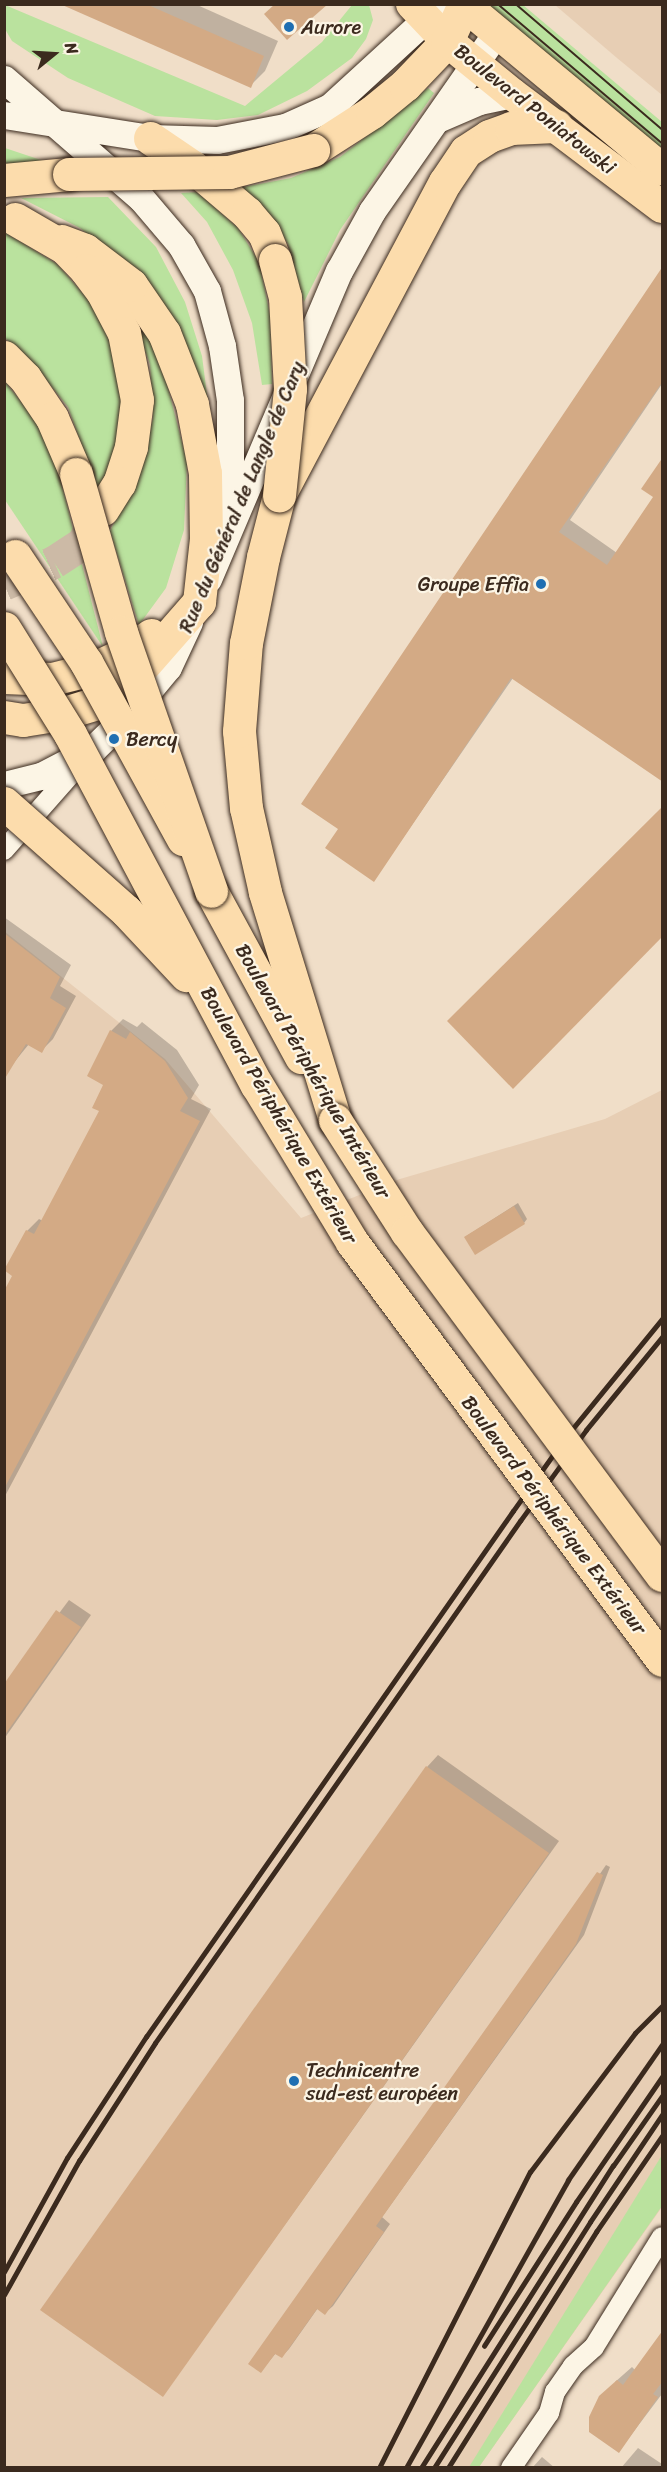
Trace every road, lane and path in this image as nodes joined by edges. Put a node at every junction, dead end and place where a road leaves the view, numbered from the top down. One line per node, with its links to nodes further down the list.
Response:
1 (464, 5): 2 (highway); 3 (main road, Boulevard Poniatowski)
2 (428, 22): 4 (main road, Boulevard Poniatowski); 11 (main road); 13 (highway, bridge)
3 (497, 32): 4 (main road, Rue du Général de Langle de Cary); 12 (main road, Boulevard Poniatowski)
4 (476, 64): 6 (main road, Boulevard Poniatowski); 8 (main road, Rue du Général de Langle de Cary)
5 (4, 79): 9 (main road)
6 (512, 94): 8 (main road); 10 (main road, Boulevard Poniatowski)
7 (4, 115): 9 (main road)
8 (440, 118): 20 (main road, Rue du Général de Langle de Cary)
9 (56, 122): 11 (main road); 20 (main road)
10 (556, 126): 14 (main road, Boulevard Poniatowski); 18 (highway)
11 (150, 138): 18 (highway, bridge)
12 (663, 169)
13 (4, 180)
14 (663, 207)
15 (10, 217): 16 (highway)
16 (46, 235): 19 (highway); 22 (highway)
17 (4, 357): 30 (highway, bridge)
18 (279, 495): 32 (highway)
19 (103, 508)
20 (231, 524): 22 (main road, Rue du Général de Langle de Cary)
21 (10, 548): 30 (highway, Boulevard Périphérique Intérieur, bridge)
22 (199, 602): 24 (highway); 25 (highway); 26 (main road, Rue du Général de Langle de Cary)
23 (4, 628): 31 (highway, Boulevard Périphérique Extérieur, bridge)
24 (4, 677)
25 (4, 717)
26 (93, 749): 27 (main road); 29 (street, Rue du Général de Langle de Cary)
27 (4, 785)
28 (4, 803): 31 (highway, bridge)
29 (4, 850)
30 (211, 891): 32 (highway, Boulevard Périphérique Intérieur)
31 (216, 1007): 34 (highway, Boulevard Périphérique Extérieur, bridge)
32 (335, 1120): 33 (highway, Boulevard Périphérique Intérieur, bridge)
33 (663, 1575)
34 (663, 1660)
35 (663, 2237): 36 (street)
36 (511, 2468)

